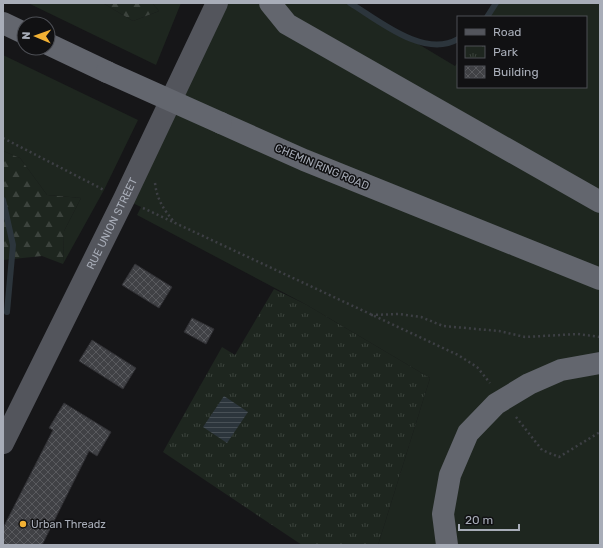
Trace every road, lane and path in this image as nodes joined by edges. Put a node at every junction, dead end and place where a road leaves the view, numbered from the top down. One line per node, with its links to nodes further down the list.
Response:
1 (218, 3): 19 (main road, RUE UNION STREET)
2 (270, 3): 9 (highway)
3 (3, 23): 4 (highway)
4 (16, 29)
5 (56, 48): 12 (highway, CHEMIN RING ROAD, bridge)
6 (3, 138): 8 (path)
7 (155, 179): 11 (path)
8 (104, 190)
9 (600, 202)
10 (141, 207): 11 (path)
11 (175, 223): 13 (path)
12 (600, 278)
13 (370, 315): 14 (path); 16 (path)
14 (600, 337)
15 (600, 363): 20 (highway)
16 (491, 383)
17 (516, 416): 18 (path)
18 (600, 432)
19 (3, 443)
20 (447, 545)

